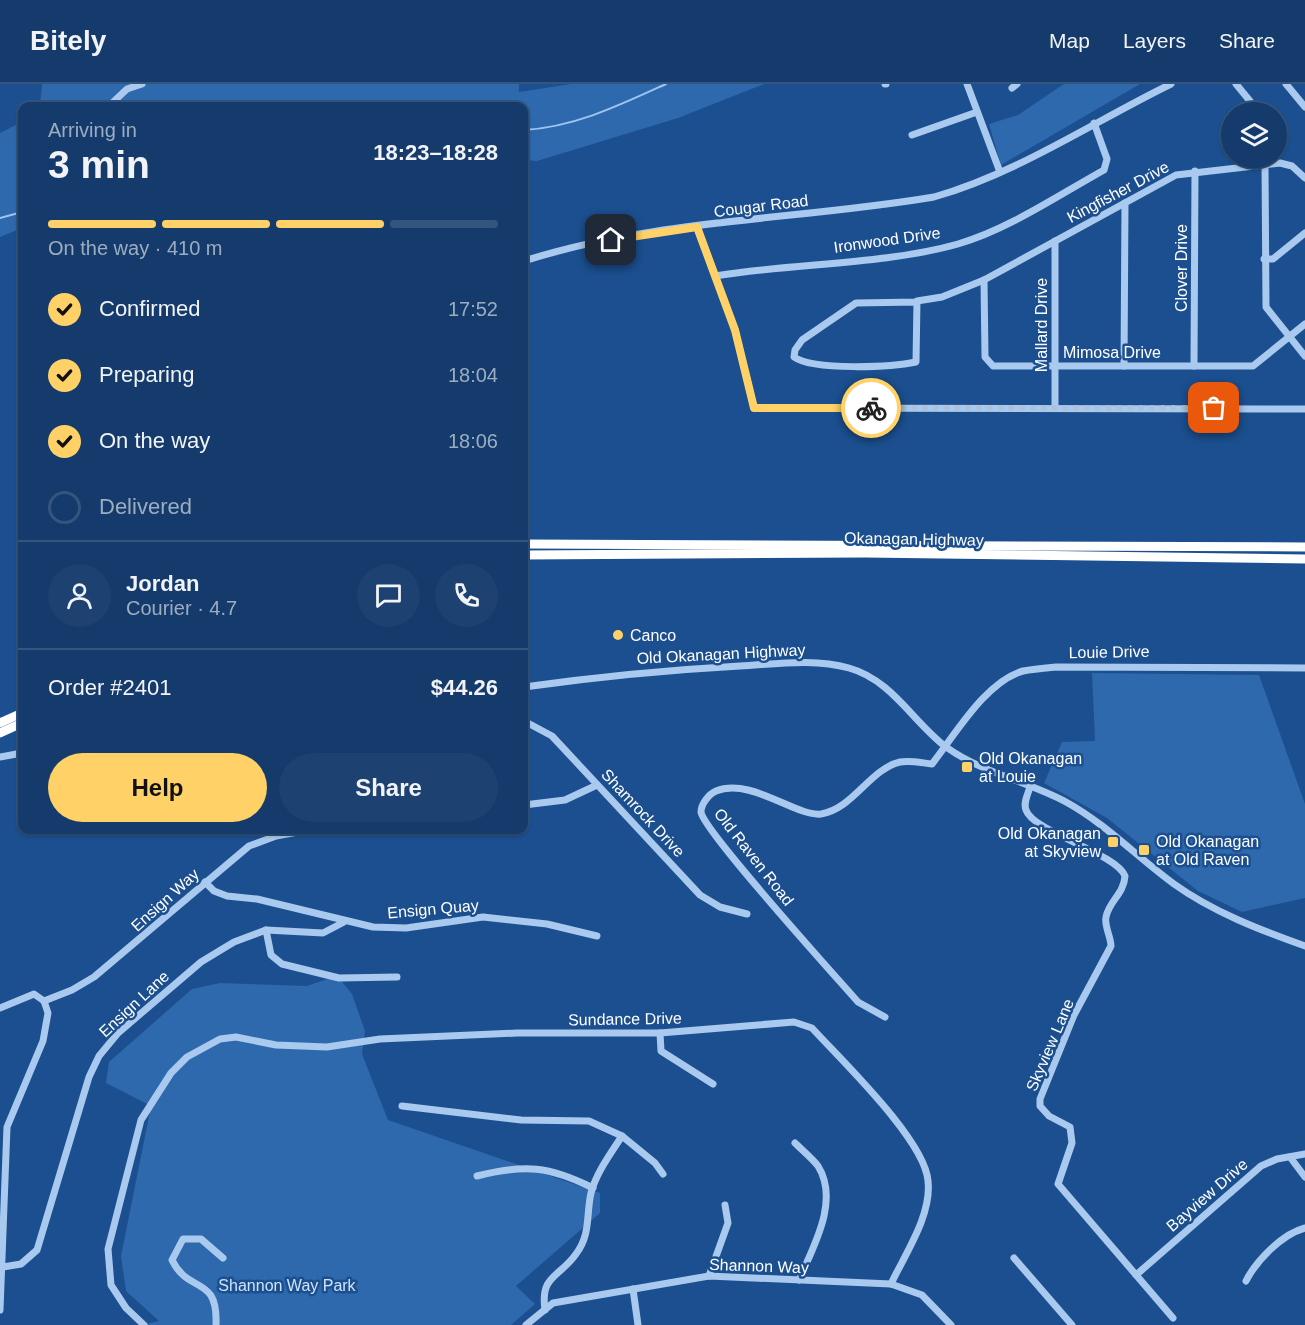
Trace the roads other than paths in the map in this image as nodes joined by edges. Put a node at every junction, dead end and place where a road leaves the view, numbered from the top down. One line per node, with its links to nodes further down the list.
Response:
1 (142, 84): 6 (street)
2 (967, 84): 9 (street)
3 (1171, 84): 10 (street, Cougar Road)
4 (1236, 84): 7 (street)
5 (1286, 84): 8 (street)
6 (113, 102)
7 (1251, 102)
8 (1305, 107)
9 (976, 112): 11 (street); 16 (street)
10 (1094, 123): 16 (street, Cougar Road); 24 (street, Ironwood Drive)
11 (912, 135)
12 (1287, 165): 17 (street, Kingfisher Drive)
13 (1230, 168): 15 (street, Kingfisher Drive)
14 (1265, 168): 22 (street)
15 (1194, 171): 18 (street, Kingfisher Drive); 32 (street, Clover Drive)
16 (1000, 172): 19 (street, Cougar Road)
17 (1305, 178)
18 (1125, 203): 21 (street, Kingfisher Drive); 31 (street)
19 (697, 227): 23 (street, Cougar Road); 24 (street)
20 (1305, 233): 22 (street)
21 (1055, 241): 25 (street, Kingfisher Drive); 30 (street, Mallard Drive)
22 (1264, 259): 28 (street)
23 (528, 260)
24 (715, 276): 33 (street)
25 (984, 280): 26 (street, Kingfisher Drive); 30 (street, Mimosa Drive)
26 (917, 302)
27 (1305, 324): 28 (street, Mimosa Drive)
28 (1290, 336): 29 (street); 32 (street, Mimosa Drive)
29 (1305, 356)
30 (1055, 366): 31 (street, Mimosa Drive); 33 (street, Mallard Drive)
31 (1124, 366): 32 (street, Mimosa Drive)
32 (1194, 366)
33 (1055, 408): 34 (street)
34 (1305, 409)
35 (528, 544): 36 (highway, Okanagan Highway)
36 (1305, 547)
37 (528, 555): 38 (highway, Okanagan Highway)
38 (1305, 559)
39 (1305, 668): 46 (street, Louie Drive)
40 (528, 686): 46 (street, Old Okanagan Highway)
41 (18, 715): 42 (highway)
42 (0, 723)
43 (528, 723): 49 (street, Shamrock Drive)
44 (18, 725): 45 (highway)
45 (0, 733)
46 (946, 747): 50 (street, Old Okanagan Highway); 62 (street, Old Raven Road)
47 (18, 754): 48 (street)
48 (0, 757)
49 (597, 784): 51 (street); 54 (street, Shamrock Drive)
50 (1030, 787): 58 (street, Old Okanagan Highway); 79 (street, Skyview Lane)
51 (528, 805)
52 (287, 834): 53 (street, Ensign Way)
53 (205, 882): 55 (street, Ensign Quay); 60 (street, Ensign Way)
54 (747, 914)
55 (344, 922): 56 (street, Ensign Lane); 57 (street, Ensign Quay)
56 (266, 930): 59 (street); 78 (street, Ensign Lane)
57 (597, 936)
58 (1305, 946)
59 (397, 977)
60 (44, 1002): 61 (street); 78 (street)
61 (0, 1008)
62 (885, 1017)
63 (660, 1034): 64 (street); 83 (street, Sundance Drive); 88 (street, Sundance Drive)
64 (713, 1084)
65 (402, 1106): 66 (street)
66 (622, 1136): 70 (street); 73 (street)
67 (795, 1143): 81 (street)
68 (1305, 1154): 69 (street, Bayview Drive)
69 (1290, 1157): 72 (street); 79 (street, Bayview Drive)
70 (663, 1174)
71 (477, 1176): 73 (street)
72 (1305, 1176)
73 (593, 1188): 86 (street)
74 (725, 1206): 80 (street)
75 (1305, 1228): 82 (street)
76 (223, 1258): 89 (street)
77 (1014, 1258): 93 (street)
78 (3, 1267): 85 (street)
79 (1136, 1275): 87 (street)
80 (709, 1276): 81 (street, Shannon Way); 84 (street, Shannon Way)
81 (800, 1280): 83 (street, Shannon Way)
82 (1246, 1281)
83 (891, 1284): 92 (street, Shannon Way)
84 (633, 1289): 86 (street, Shannon Way); 91 (street)
85 (0, 1310)
86 (544, 1310): 90 (street, Shannon Way)
87 (1173, 1318)
88 (144, 1325)
89 (216, 1325)
90 (526, 1325)
91 (638, 1325)
92 (951, 1325)
93 (1072, 1325)

